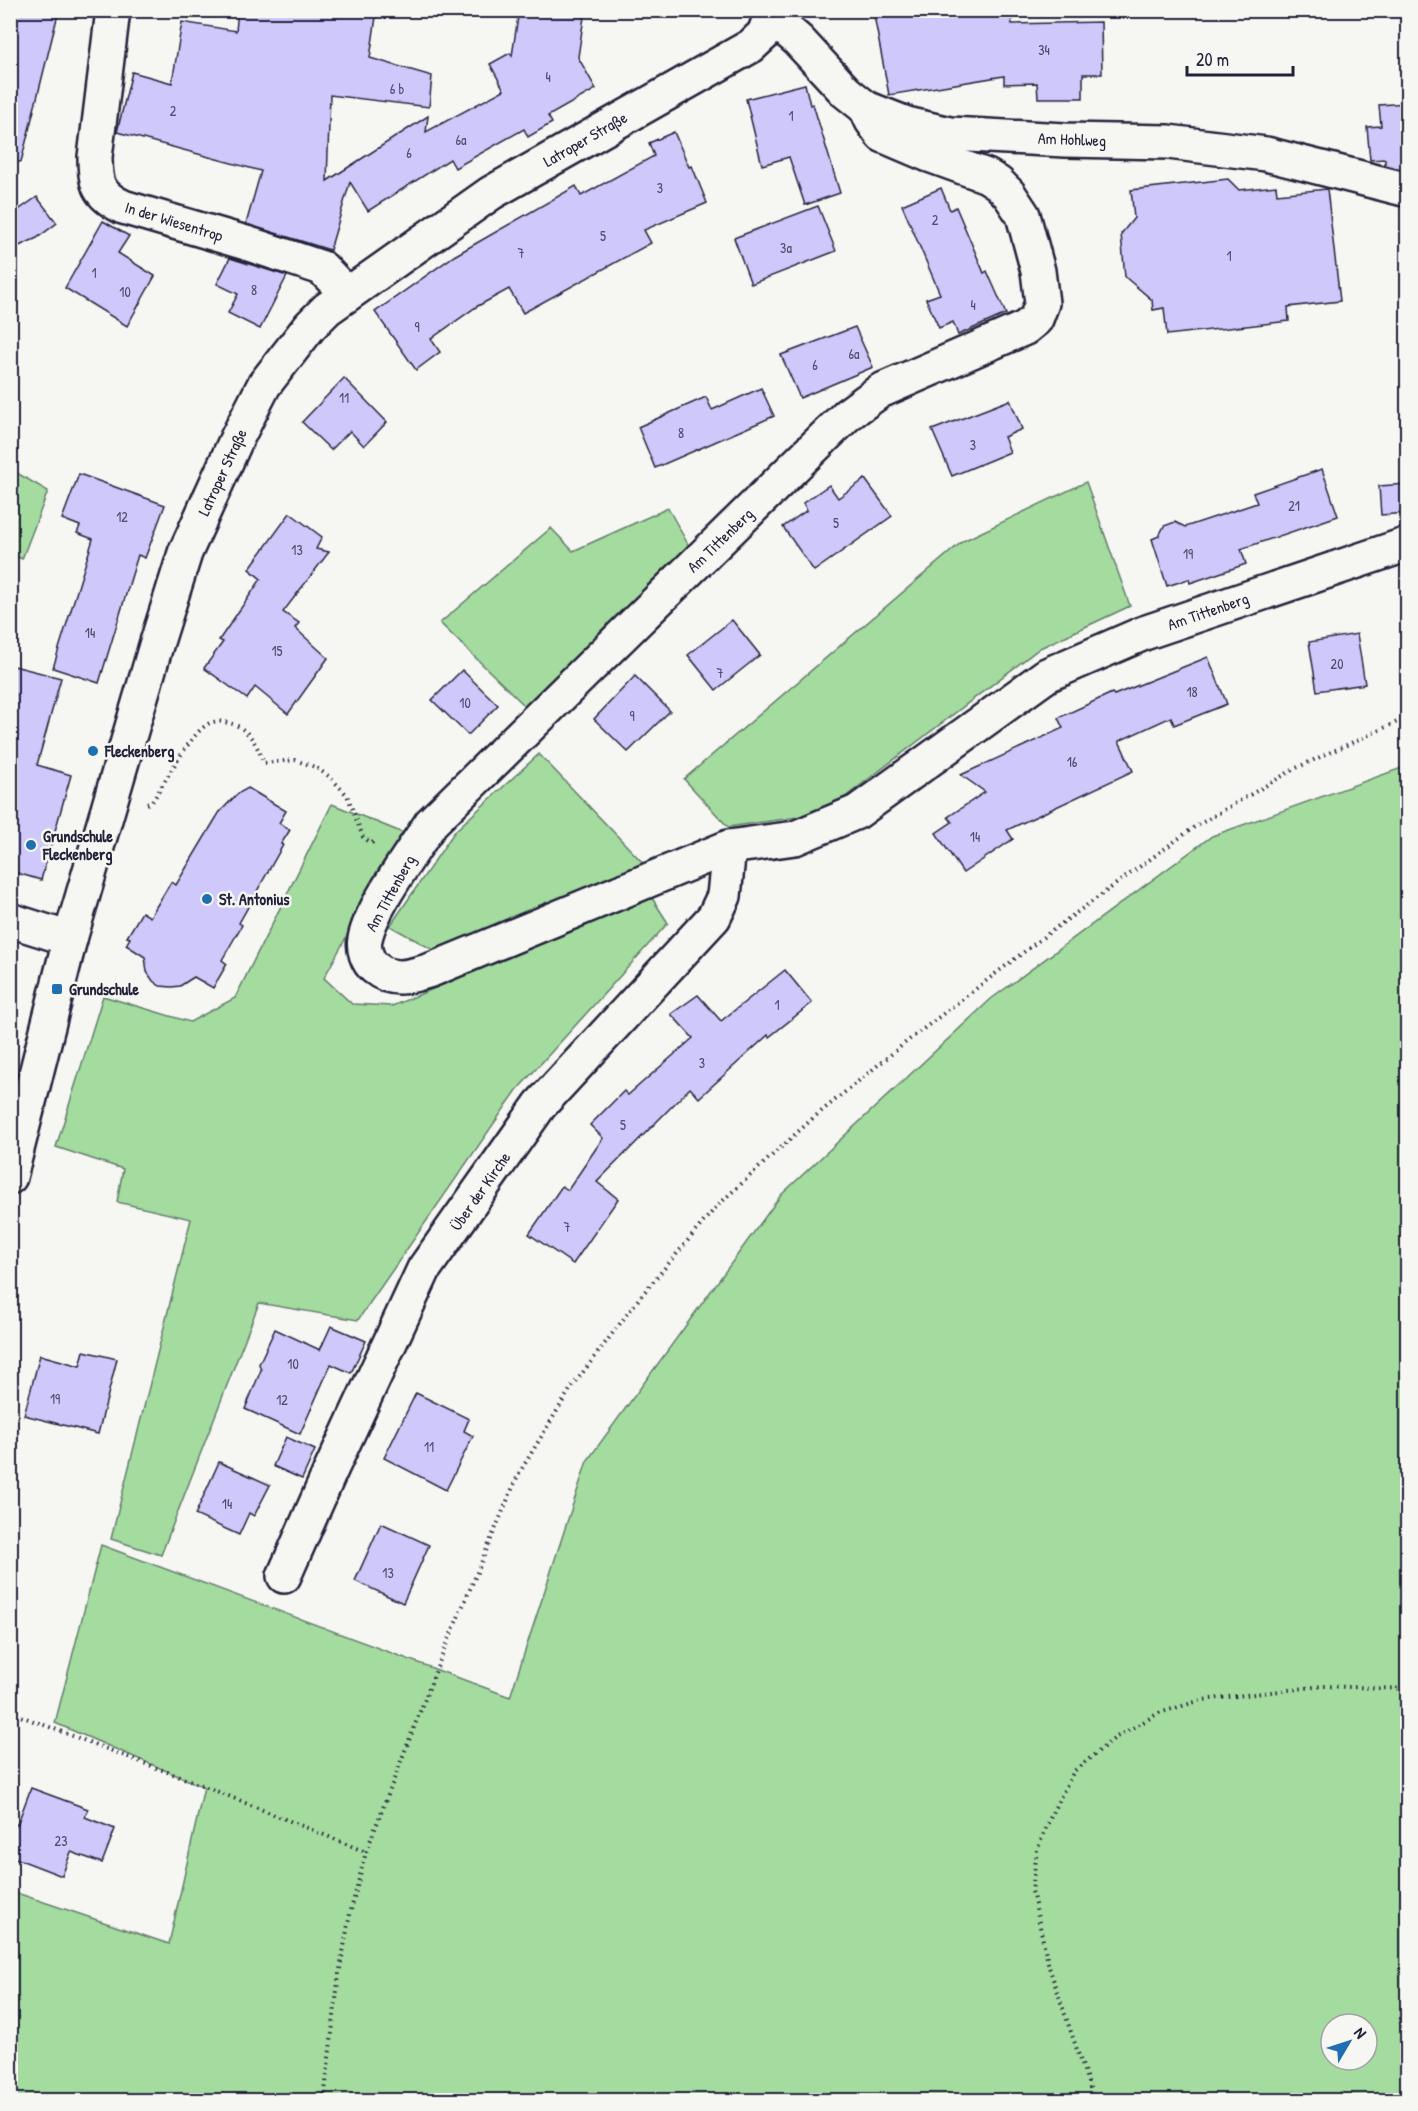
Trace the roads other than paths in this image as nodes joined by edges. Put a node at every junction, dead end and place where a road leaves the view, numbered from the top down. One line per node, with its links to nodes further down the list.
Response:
1 (114, 10): 5 (street, In der Wiesentrop)
2 (772, 14): 3 (street, Am Hohlweg); 5 (street, Latroper Straße)
3 (866, 108): 4 (street, Am Hohlweg); 7 (street, Am Tittenberg)
4 (1407, 190)
5 (347, 294): 9 (street, Latroper Straße)
6 (1407, 544): 7 (street, Am Tittenberg)
7 (729, 847): 11 (street, Über der Kirche)
8 (10, 920): 9 (street)
9 (70, 939): 10 (street, Latroper Straße)
10 (10, 1177)
11 (284, 1575)

